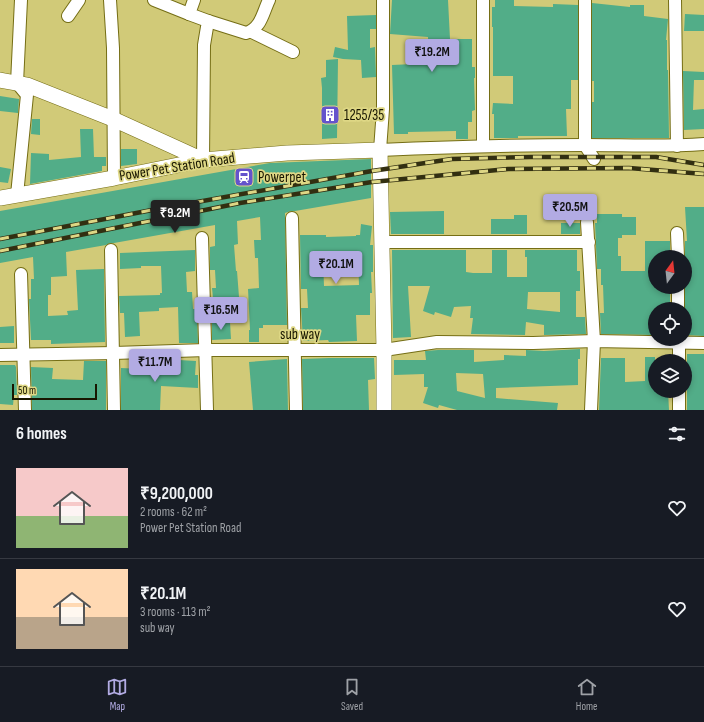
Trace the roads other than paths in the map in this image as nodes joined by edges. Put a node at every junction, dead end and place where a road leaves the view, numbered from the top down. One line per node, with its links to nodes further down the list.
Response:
1 (21, 0): 17 (street)
2 (79, 0): 12 (street)
3 (110, 0): 18 (street)
4 (154, 0): 11 (street)
5 (194, 0): 11 (street)
6 (268, 0): 14 (street)
7 (383, 0): 23 (street)
8 (483, 0): 21 (street)
9 (585, 0): 20 (street)
10 (675, 0): 22 (street)
11 (189, 14): 13 (street)
12 (68, 16)
13 (208, 21): 14 (street); 25 (street)
14 (252, 32): 15 (street)
15 (293, 52)
16 (0, 80): 17 (street)
17 (17, 83): 18 (street); 27 (street)
18 (113, 119): 25 (street); 26 (street)
19 (704, 144): 22 (street)
20 (585, 145): 21 (street); 22 (street); 24 (street)
21 (483, 146): 23 (street)
22 (677, 146)
23 (380, 150): 25 (street, Power Pet Station Road); 33 (street)
24 (594, 159)
25 (203, 160): 26 (street, Power Pet Station Road)
26 (114, 178): 27 (street, Power Pet Station Road)
27 (17, 195): 28 (street, Power Pet Station Road)
28 (0, 198)
29 (292, 218): 43 (street)
30 (587, 222): 34 (street)
31 (677, 233): 36 (street)
32 (202, 238): 42 (street)
33 (383, 242): 34 (street); 44 (street)
34 (589, 242): 38 (street)
35 (111, 250): 45 (street)
36 (678, 250)
37 (21, 274): 47 (street)
38 (594, 341): 39 (street, sub way); 44 (street, sub way); 54 (street)
39 (648, 341)
40 (692, 342): 41 (street, sub way)
41 (704, 342)
42 (206, 350): 43 (street, sub way); 45 (street, sub way); 51 (street)
43 (295, 350): 44 (street, sub way); 52 (street)
44 (384, 350): 53 (street)
45 (114, 353): 47 (street, sub way); 50 (street)
46 (0, 355): 47 (street, sub way)
47 (24, 355): 49 (street)
48 (679, 398): 55 (street)
49 (24, 410)
50 (114, 410)
51 (207, 410)
52 (296, 410)
53 (384, 410)
54 (591, 410)
55 (679, 410)

